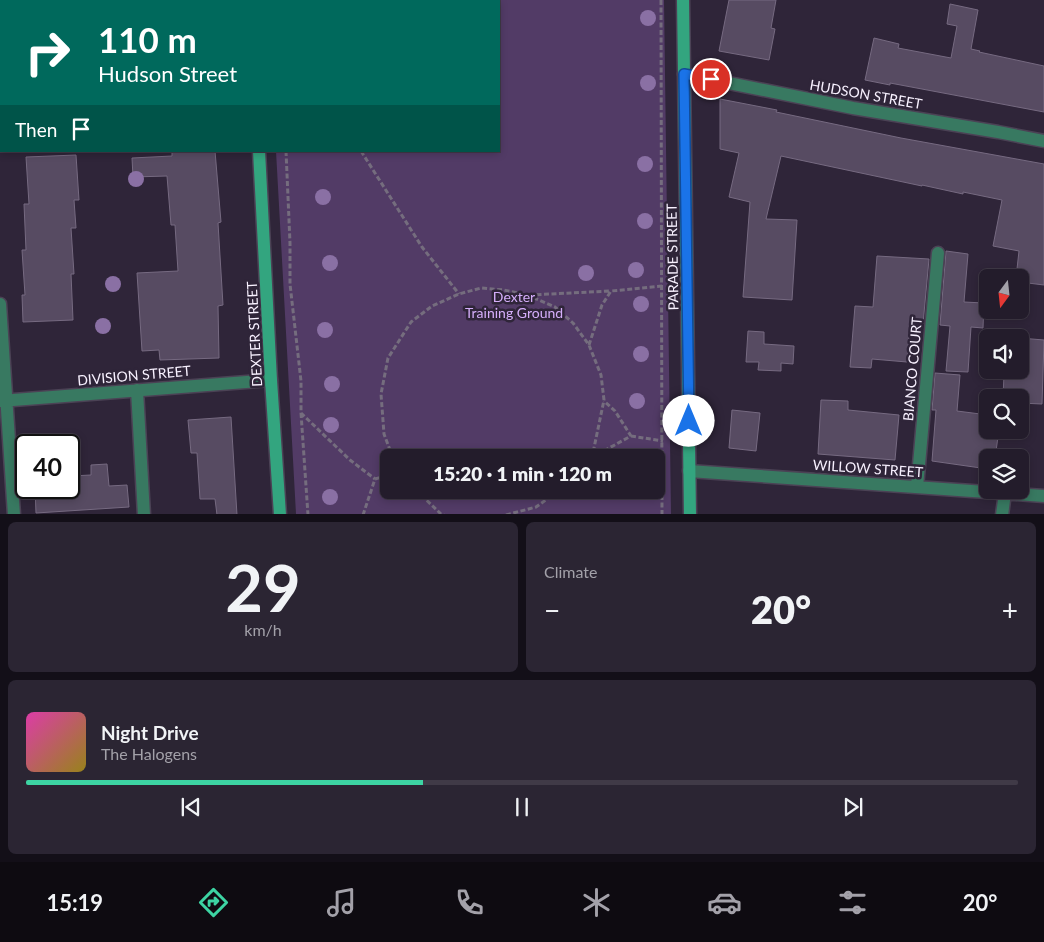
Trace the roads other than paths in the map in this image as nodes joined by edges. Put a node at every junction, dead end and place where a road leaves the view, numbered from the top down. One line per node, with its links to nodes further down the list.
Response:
1 (684, 0): 2 (street, PARADE STREET)
2 (684, 74): 3 (street, HUDSON STREET); 10 (street, PARADE STREET)
3 (1044, 141)
4 (259, 152): 7 (street, DEXTER STREET)
5 (938, 254): 11 (street, BIANCO COURT)
6 (0, 304): 9 (street)
7 (271, 380): 8 (street, DIVISION STREET); 18 (street, DEXTER STREET)
8 (137, 390): 9 (street, DIVISION STREET); 17 (street)
9 (4, 400): 16 (street)
10 (690, 471): 11 (street, WILLOW STREET); 19 (street, PARADE STREET)
11 (917, 487): 12 (street, WILLOW STREET)
12 (979, 491)
13 (1029, 495): 14 (street, WILLOW STREET)
14 (1044, 496)
15 (1004, 499): 20 (street)
16 (14, 514)
17 (144, 514)
18 (280, 514)
19 (690, 514)
20 (1002, 514)

